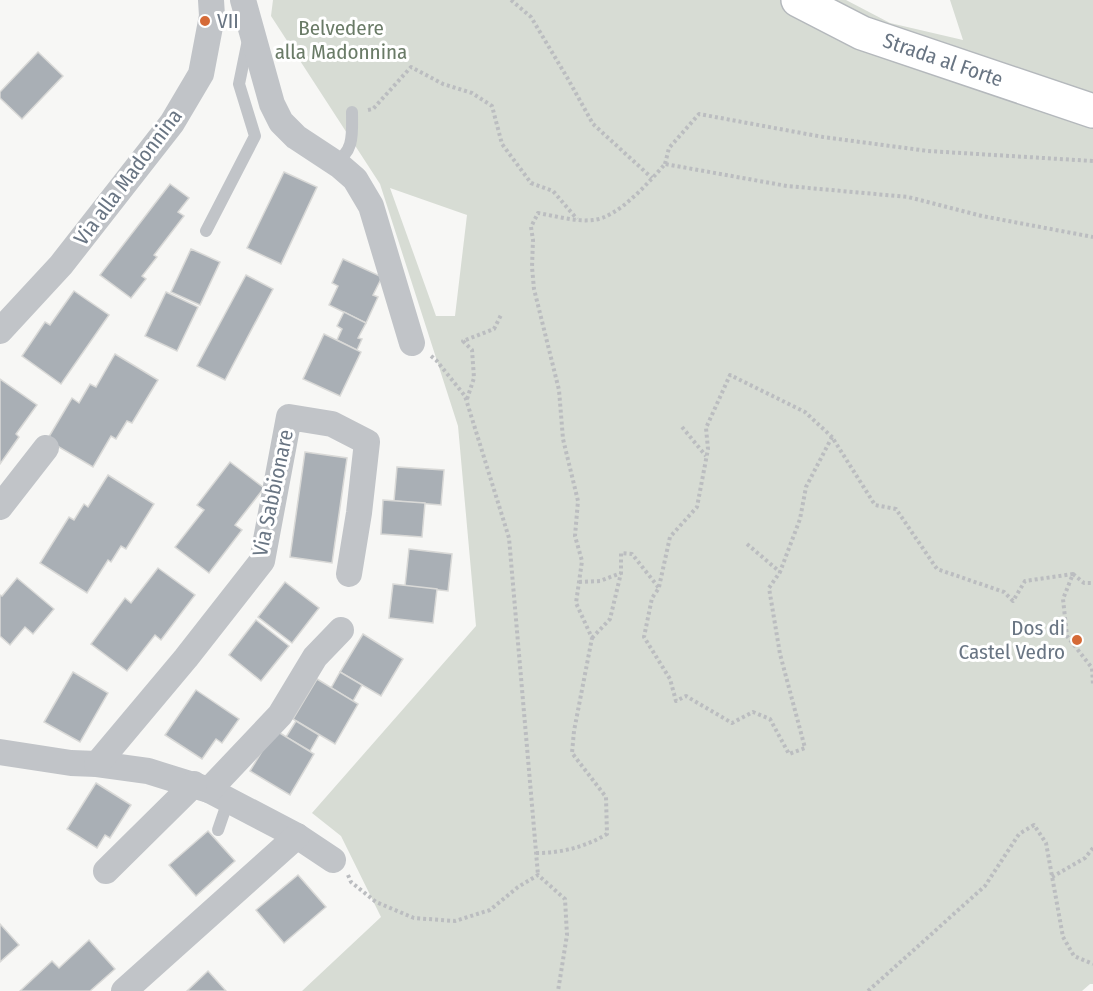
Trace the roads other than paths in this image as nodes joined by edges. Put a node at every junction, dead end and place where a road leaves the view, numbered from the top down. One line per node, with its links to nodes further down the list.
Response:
1 (211, 0): 9 (street, Via alla Madonnina)
2 (243, 0): 4 (street)
3 (798, 0): 5 (street, Strada al Forte)
4 (250, 28): 7 (street); 8 (lane)
5 (1093, 111)
6 (352, 112): 7 (lane)
7 (334, 162): 10 (street)
8 (206, 231)
9 (0, 331)
10 (412, 343)
11 (46, 448): 12 (street)
12 (0, 507)
13 (349, 574): 16 (street, Via Sabbionare)
14 (341, 630): 17 (street)
15 (0, 752): 16 (street)
16 (97, 764): 17 (street)
17 (210, 792): 18 (lane); 19 (street); 21 (street)
18 (218, 830)
19 (297, 836): 20 (street); 22 (street)
20 (333, 860)
21 (106, 871)
22 (124, 991)

